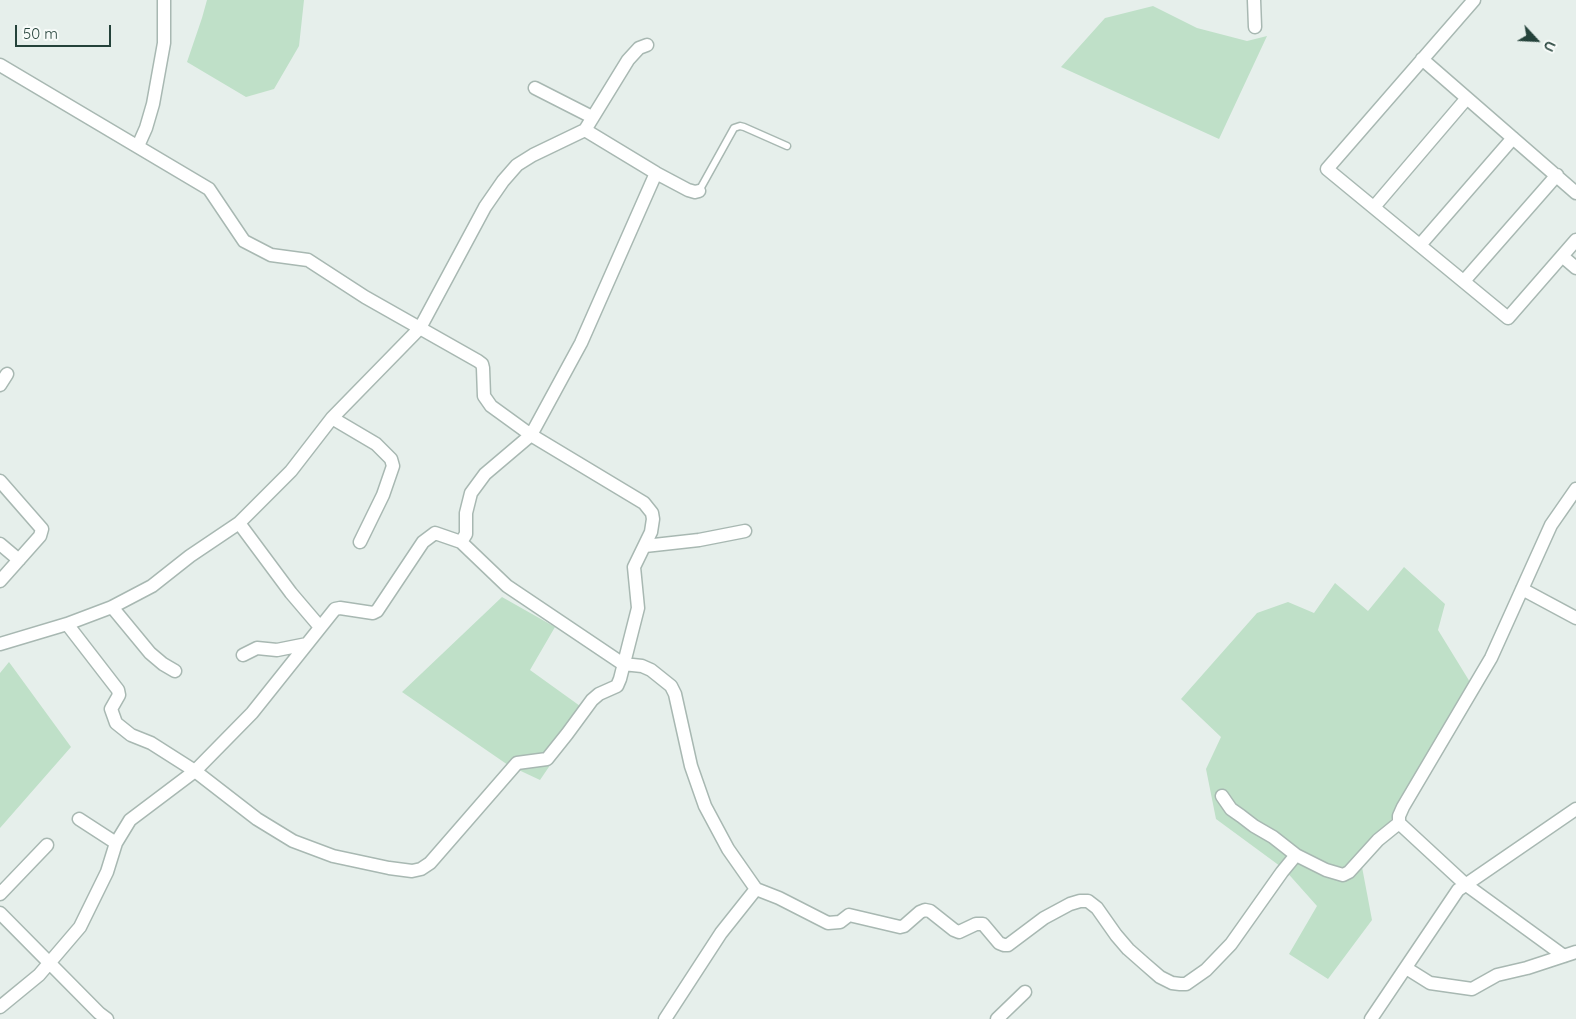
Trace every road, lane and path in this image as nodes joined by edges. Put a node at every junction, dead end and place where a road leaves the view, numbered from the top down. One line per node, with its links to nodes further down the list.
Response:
1 (164, 0): 13 (street)
2 (1254, 0): 4 (street)
3 (1474, 0): 6 (street)
4 (1254, 27)
5 (647, 45): 10 (street)
6 (1422, 59): 9 (street); 19 (street)
7 (0, 65): 13 (street)
8 (535, 88): 10 (street)
9 (1467, 98): 12 (street); 19 (street)
10 (592, 117): 11 (street)
11 (585, 130): 15 (street); 25 (street)
12 (1513, 138): 16 (street); 21 (street)
13 (138, 146): 25 (street)
14 (788, 146): 17 (lane)
15 (656, 173): 17 (street); 29 (street)
16 (1557, 175): 18 (street); 24 (street)
17 (699, 191)
18 (1576, 193)
19 (1374, 207): 21 (street)
20 (1576, 240): 22 (street)
21 (1420, 245): 24 (street)
22 (1562, 256): 23 (street); 24 (street)
23 (1576, 268)
24 (1464, 281)
25 (420, 328): 28 (street); 29 (street)
26 (7, 374): 27 (street)
27 (0, 385)
28 (332, 418): 32 (street); 34 (street)
29 (531, 435): 35 (street); 37 (street)
30 (0, 481): 38 (street)
31 (1576, 489): 40 (street)
32 (239, 523): 41 (street); 44 (street)
33 (745, 531): 37 (street)
34 (360, 542)
35 (461, 542): 44 (street); 48 (street)
36 (0, 544): 38 (street)
37 (645, 546): 48 (street)
38 (18, 560): 39 (street)
39 (0, 581)
40 (1522, 590): 42 (street); 54 (street)
41 (112, 607): 43 (street); 49 (street)
42 (1576, 618)
43 (67, 624): 45 (street); 50 (street)
44 (320, 627): 46 (street)
45 (0, 644)
46 (307, 644): 47 (street); 50 (street)
47 (243, 655)
48 (623, 664): 50 (street); 59 (street)
49 (175, 671)
50 (196, 772): 55 (street)
51 (1222, 796): 57 (street)
52 (1576, 809): 58 (street)
53 (79, 819): 55 (street)
54 (1399, 823): 57 (street); 58 (street)
55 (116, 843): 63 (street)
56 (47, 845): 60 (street)
57 (1296, 855): 59 (street)
58 (1465, 884): 62 (street); 64 (street)
59 (756, 889): 67 (street)
60 (0, 894)
61 (0, 913): 63 (street)
62 (1570, 954): 64 (street)
63 (50, 963): 66 (street); 68 (street)
64 (1406, 968): 70 (street)
65 (1025, 992): 69 (street)
66 (0, 1007)
67 (669, 1017)
68 (107, 1019)
69 (997, 1019)
70 (1372, 1019)

